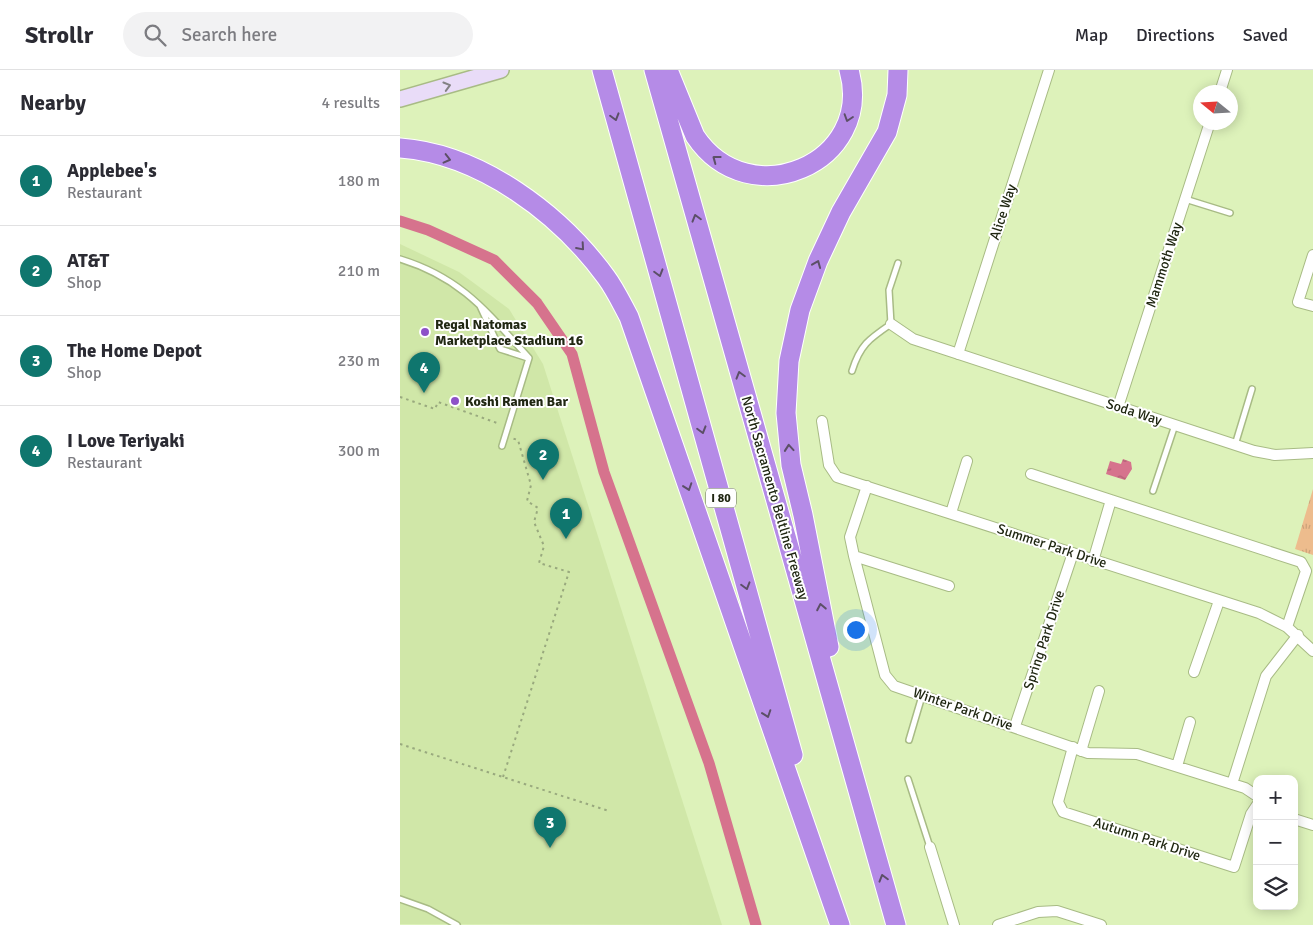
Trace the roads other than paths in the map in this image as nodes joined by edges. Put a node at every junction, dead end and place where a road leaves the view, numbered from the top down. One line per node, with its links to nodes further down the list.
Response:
1 (501, 70): 10 (main road, one-way to 1)
2 (602, 70): 64 (highway, I 80, one-way to 64)
3 (654, 70): 54 (highway, North Sacramento Beltline Freeway, one-way to 3)
4 (668, 70): 5 (highway, one-way to 4)
5 (849, 70)
6 (898, 70): 54 (highway, one-way to 6)
7 (1049, 70): 21 (street, Alice Way)
8 (1227, 70): 9 (street)
9 (1222, 85)
10 (400, 99)
11 (1207, 130): 13 (street, Mammoth Way)
12 (400, 148): 64 (highway, one-way to 64)
13 (1185, 199): 14 (lane); 25 (street, Mammoth Way)
14 (1230, 212)
15 (1313, 255): 19 (street)
16 (400, 260): 18 (lane)
17 (898, 263): 20 (lane)
18 (478, 301): 22 (lane); 22 (lane)
19 (1313, 306)
20 (891, 324): 21 (street, Soda Way); 23 (lane)
21 (958, 354): 25 (street, Soda Way)
22 (529, 358): 29 (lane)
23 (852, 371)
24 (1252, 389): 28 (lane)
25 (1118, 407): 27 (street, Soda Way)
26 (822, 421): 33 (street, Summer Park Drive)
27 (1175, 425): 28 (street, Soda Way); 34 (lane)
28 (1235, 444): 30 (street, Soda Way)
29 (502, 446)
30 (1313, 453)
31 (967, 460): 36 (street)
32 (1031, 474): 35 (street)
33 (867, 486): 36 (street, Summer Park Drive); 38 (street, Winter Park Drive)
34 (1153, 491)
35 (1111, 500): 39 (street); 40 (street)
36 (951, 513): 37 (street, Summer Park Drive)
37 (1073, 553): 39 (street, Summer Park Drive); 50 (street, Spring Park Drive)
38 (854, 556): 41 (street); 48 (street, Winter Park Drive)
39 (1093, 560): 42 (street, Summer Park Drive)
40 (1308, 575): 43 (street)
41 (949, 586)
42 (1219, 601): 43 (street, Summer Park Drive); 46 (street)
43 (1287, 627): 44 (street, Summer Park Drive)
44 (1298, 635): 45 (street, Summer Park Drive); 56 (street)
45 (1313, 651)
46 (1194, 672)
47 (1099, 691): 52 (street)
48 (922, 695): 50 (street, Winter Park Drive); 51 (lane)
49 (1190, 722): 53 (street)
50 (1015, 726): 52 (street, Winter Park Drive)
51 (909, 740)
52 (1077, 749): 53 (street, Winter Park Drive); 58 (street, Autumn Park Drive)
53 (1177, 766): 56 (street, Winter Park Drive)
54 (854, 775): 65 (highway, North Sacramento Beltline Freeway, one-way to 54)
55 (908, 779): 61 (lane)
56 (1232, 784): 57 (street, Winter Park Drive)
57 (1253, 793)
58 (1253, 811)
59 (1297, 820): 60 (street)
60 (1313, 825)
61 (930, 846): 66 (street)
62 (400, 899): 63 (lane)
63 (457, 925)
64 (841, 925)
65 (896, 925)
66 (954, 925)
67 (998, 925): 68 (street)
68 (1100, 925)

